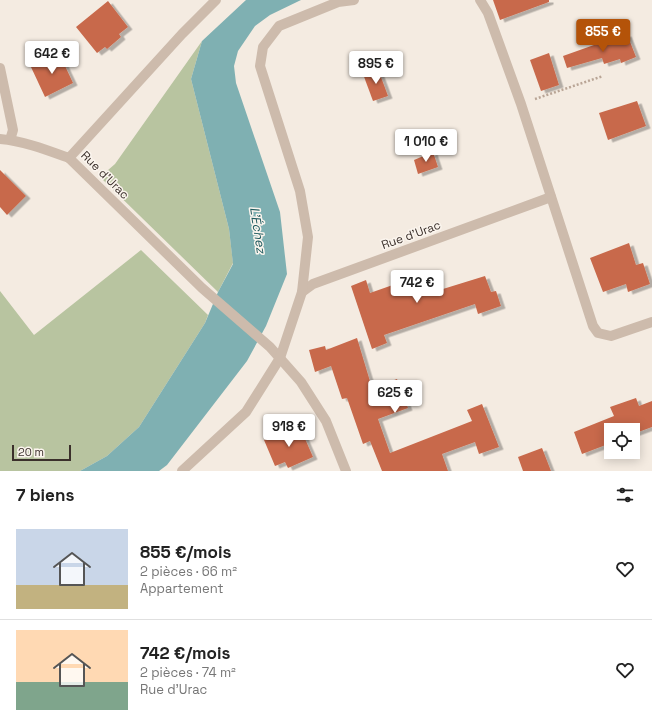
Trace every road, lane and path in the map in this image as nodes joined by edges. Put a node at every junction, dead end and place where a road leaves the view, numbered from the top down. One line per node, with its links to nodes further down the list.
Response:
1 (216, 0): 8 (street, Rue d'Urac)
2 (354, 0): 10 (street)
3 (480, 0): 6 (street)
4 (0, 68): 7 (street)
5 (603, 76): 6 (path)
6 (521, 104): 9 (street)
7 (5, 139): 8 (street)
8 (69, 158): 12 (street, Rue d'Urac)
9 (551, 197): 10 (street, Rue d'Urac); 11 (street)
10 (302, 292): 12 (street)
11 (652, 322)
12 (280, 358): 13 (street); 14 (street, Rue d'Urac)
13 (182, 471)
14 (346, 471)

